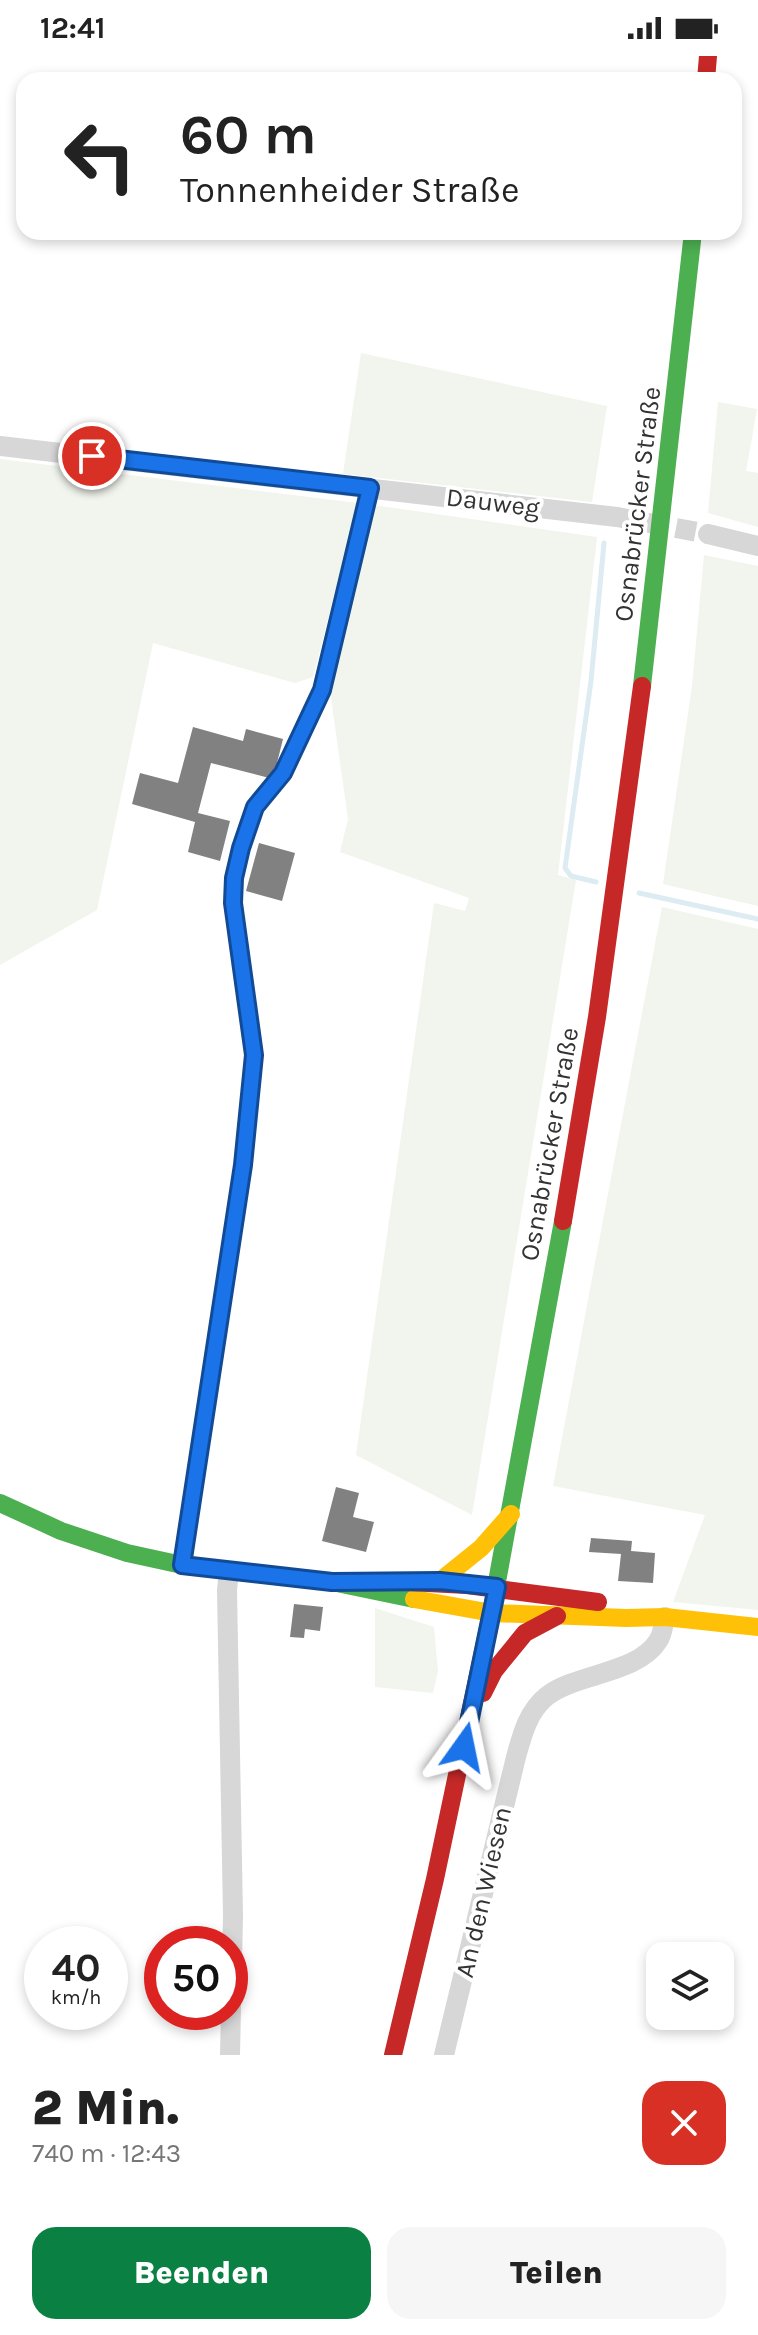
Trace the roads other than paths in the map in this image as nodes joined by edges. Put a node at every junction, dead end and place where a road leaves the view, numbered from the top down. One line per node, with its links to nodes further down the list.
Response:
1 (692, 240): 8 (main road, Osnabrücker Straße)
2 (0, 446): 3 (street, Dauweg)
3 (370, 488): 4 (street, Dauweg); 9 (lane)
4 (617, 517)
5 (708, 534): 6 (street)
6 (758, 546)
7 (0, 1503): 9 (main road)
8 (512, 1513): 11 (main road); 13 (main road, Osnabrücker Straße)
9 (182, 1565): 10 (main road)
10 (229, 1571): 12 (main road); 19 (street)
11 (440, 1581): 12 (main road); 13 (main road)
12 (332, 1582): 14 (main road)
13 (497, 1587): 14 (main road, Osnabrücker Straße); 16 (main road)
14 (492, 1613): 15 (main road); 18 (main road, Osnabrücker Straße)
15 (557, 1616): 16 (main road); 18 (main road)
16 (665, 1617): 17 (main road); 21 (street, An den Wiesen)
17 (758, 1627)
18 (470, 1719): 20 (main road, Osnabrücker Straße)
19 (230, 2055)
20 (393, 2055)
21 (444, 2055)

